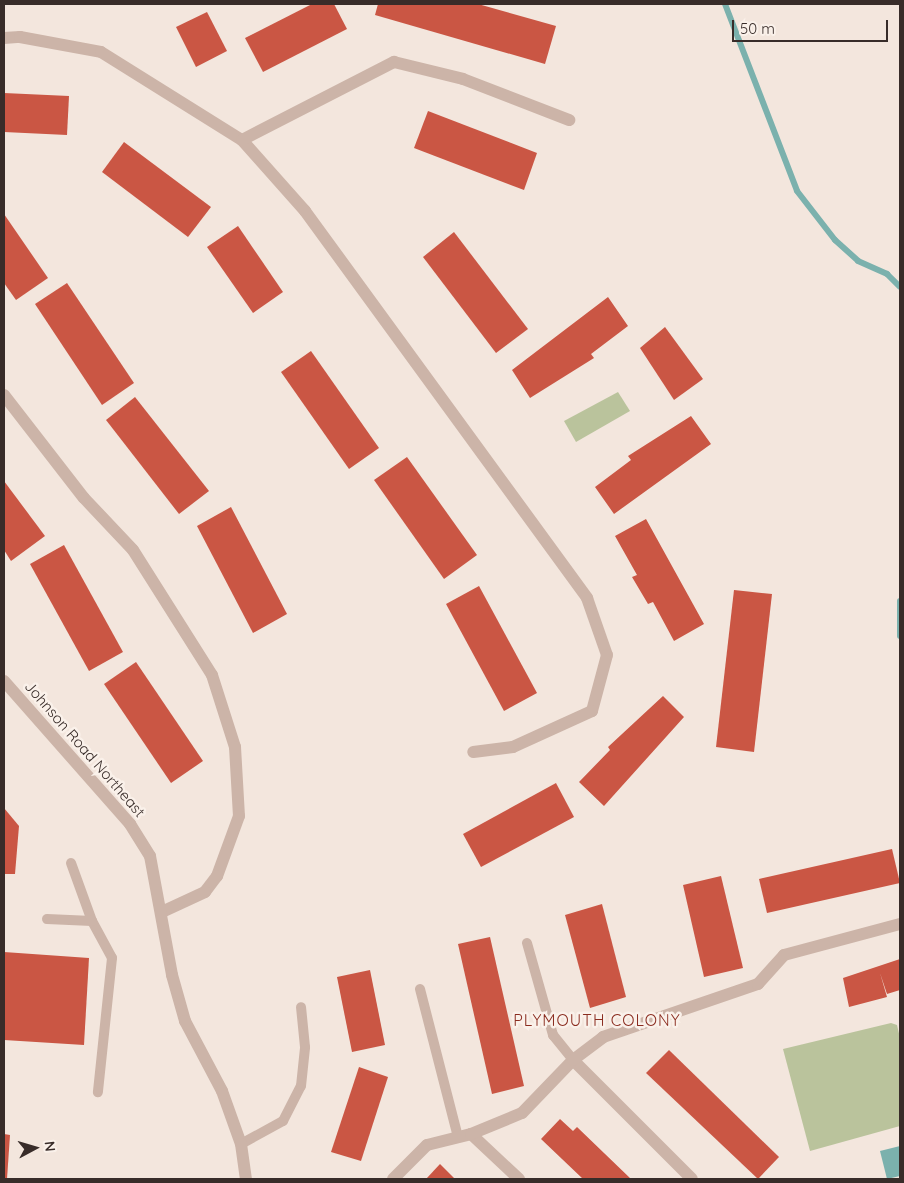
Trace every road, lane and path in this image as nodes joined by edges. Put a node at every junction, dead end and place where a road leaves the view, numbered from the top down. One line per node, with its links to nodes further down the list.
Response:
1 (4, 38): 3 (street)
2 (569, 120): 3 (street)
3 (242, 140): 6 (street)
4 (4, 394): 8 (street)
5 (4, 681): 8 (street, Johnson Road Northeast)
6 (473, 752)
7 (70, 863): 10 (lane)
8 (162, 912): 19 (street, Johnson Road Northeast)
9 (47, 919): 10 (lane)
10 (92, 922): 16 (lane)
11 (900, 924): 15 (street)
12 (527, 943): 15 (lane)
13 (420, 989): 18 (lane)
14 (301, 1007): 19 (lane)
15 (573, 1060): 17 (street); 23 (street)
16 (98, 1092)
17 (472, 1134): 18 (street); 22 (street)
18 (458, 1138): 21 (street)
19 (241, 1144): 20 (street, Johnson Road Northeast)
20 (246, 1179)
21 (393, 1179)
22 (519, 1179)
23 (692, 1179)

